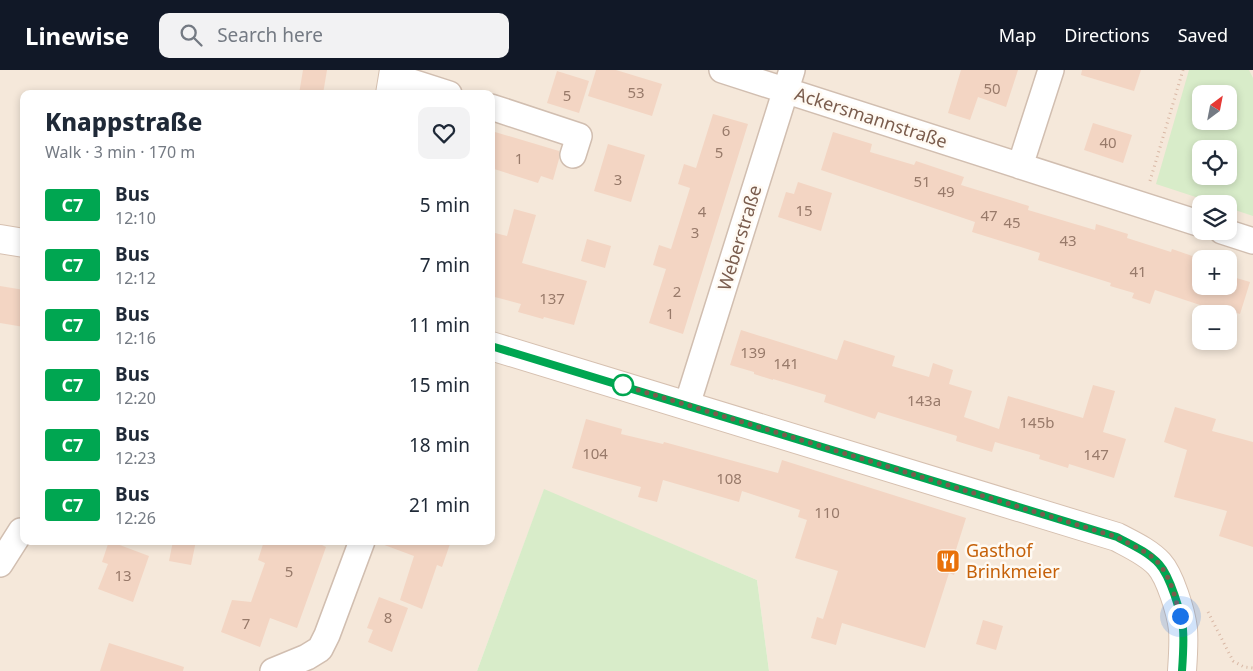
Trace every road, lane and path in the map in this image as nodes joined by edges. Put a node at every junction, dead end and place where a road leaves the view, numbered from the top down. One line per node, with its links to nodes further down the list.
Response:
1 (722, 70): 5 (street, Ackersmannstraße)
2 (1051, 70): 9 (street)
3 (1183, 70): 10 (path)
4 (392, 80): 6 (street)
5 (789, 80): 9 (street, Ackersmannstraße); 17 (street, Weberstraße)
6 (433, 90)
7 (495, 108): 8 (street)
8 (573, 155)
9 (1020, 166): 10 (street, Ackersmannstraße)
10 (1142, 206): 11 (street, Ackersmannstraße)
11 (1192, 221)
12 (1237, 236): 14 (street)
13 (0, 239): 15 (street)
14 (1253, 241)
15 (20, 242)
16 (495, 347): 17 (street)
17 (687, 405): 22 (street)
18 (20, 533): 20 (street)
19 (361, 545): 21 (street)
20 (0, 564)
21 (273, 671)
22 (1182, 671)

